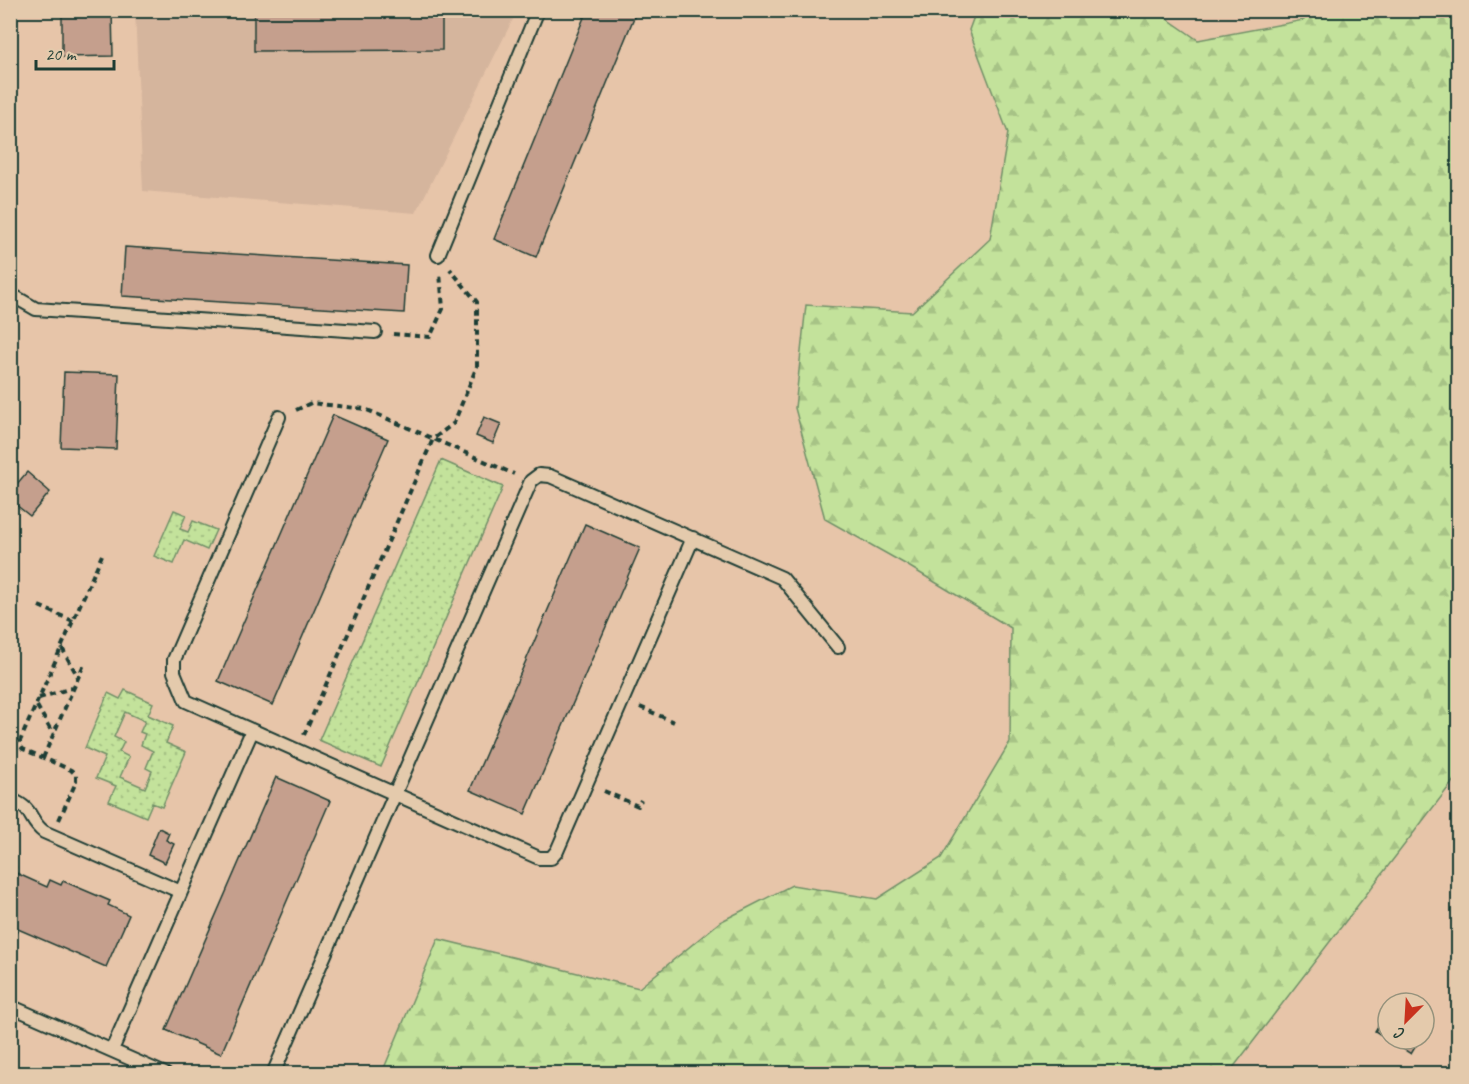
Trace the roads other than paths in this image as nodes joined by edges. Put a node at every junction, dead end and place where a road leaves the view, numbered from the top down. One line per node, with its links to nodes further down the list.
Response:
1 (538, 10): 2 (lane)
2 (438, 255)
3 (10, 294): 4 (lane)
4 (375, 332)
5 (279, 417): 8 (lane)
6 (693, 538): 7 (lane); 9 (lane); 9 (lane)
7 (838, 647)
8 (252, 731): 9 (lane); 11 (lane)
9 (395, 794): 15 (lane)
10 (10, 799): 11 (lane)
11 (181, 892): 13 (lane)
12 (10, 1006): 13 (lane)
13 (112, 1050): 14 (lane)
14 (165, 1074)
15 (273, 1074)

